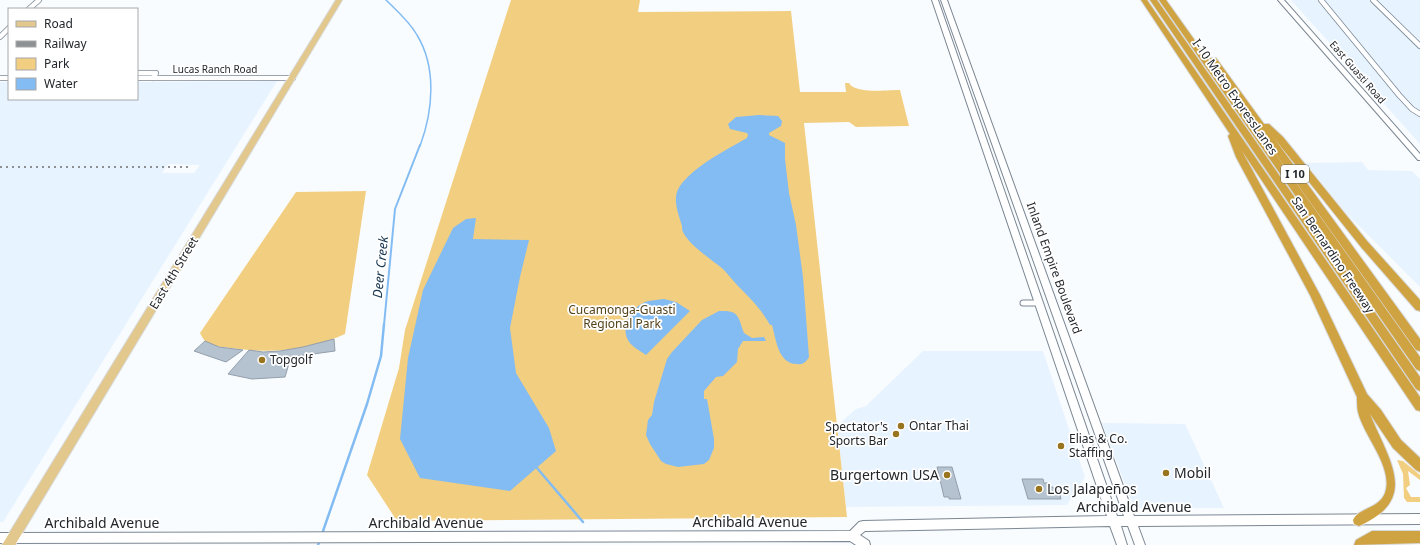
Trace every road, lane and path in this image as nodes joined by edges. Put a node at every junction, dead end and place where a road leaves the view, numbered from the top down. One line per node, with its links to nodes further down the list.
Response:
1 (39, 0): 12 (street)
2 (339, 0): 19 (main road, East 4th Street)
3 (935, 0): 25 (main road, Inland Empire Boulevard)
4 (944, 0): 36 (main road, Inland Empire Boulevard)
5 (1144, 0): 22 (highway, San Bernardino Freeway / I 10)
6 (1153, 0): 29 (highway, I-10 Metro ExpressLanes)
7 (1162, 0): 28 (highway, I-10 Metro ExpressLanes)
8 (1170, 0): 20 (highway, San Bernardino Freeway / I 10)
9 (1282, 0): 23 (main road, East Guasti Road)
10 (1321, 0): 21 (street, East Guasti Road)
11 (1373, 0): 15 (street)
12 (31, 8)
13 (8, 29): 14 (street)
14 (0, 37)
15 (1420, 46)
16 (138, 72): 18 (street)
17 (138, 78): 18 (street, Lucas Ranch Road)
18 (153, 78): 19 (street, Lucas Ranch Road)
19 (293, 78): 39 (main road, East 4th Street)
20 (1252, 113): 26 (highway); 27 (highway, San Bernardino Freeway / I 10)
21 (1420, 114)
22 (1226, 122): 30 (highway); 31 (highway, San Bernardino Freeway / I 10)
23 (1420, 158)
24 (1023, 303): 25 (street)
25 (1039, 303): 35 (main road, Inland Empire Boulevard)
26 (1420, 307)
27 (1420, 347)
28 (1420, 366)
29 (1420, 386)
30 (1363, 397): 32 (highway); 34 (highway)
31 (1420, 406)
32 (1420, 466)
33 (1420, 519): 34 (main road, Archibald Avenue)
34 (1359, 520): 36 (main road, Archibald Avenue)
35 (1115, 521): 36 (main road, Archibald Avenue); 37 (main road, Archibald Avenue); 41 (main road, Inland Empire Boulevard)
36 (1131, 521): 42 (main road, Inland Empire Boulevard)
37 (852, 536): 39 (main road, Archibald Avenue); 40 (main road)
38 (1420, 537): 43 (highway)
39 (7, 540)
40 (865, 545)
41 (1122, 545)
42 (1140, 545)
43 (1360, 545)

